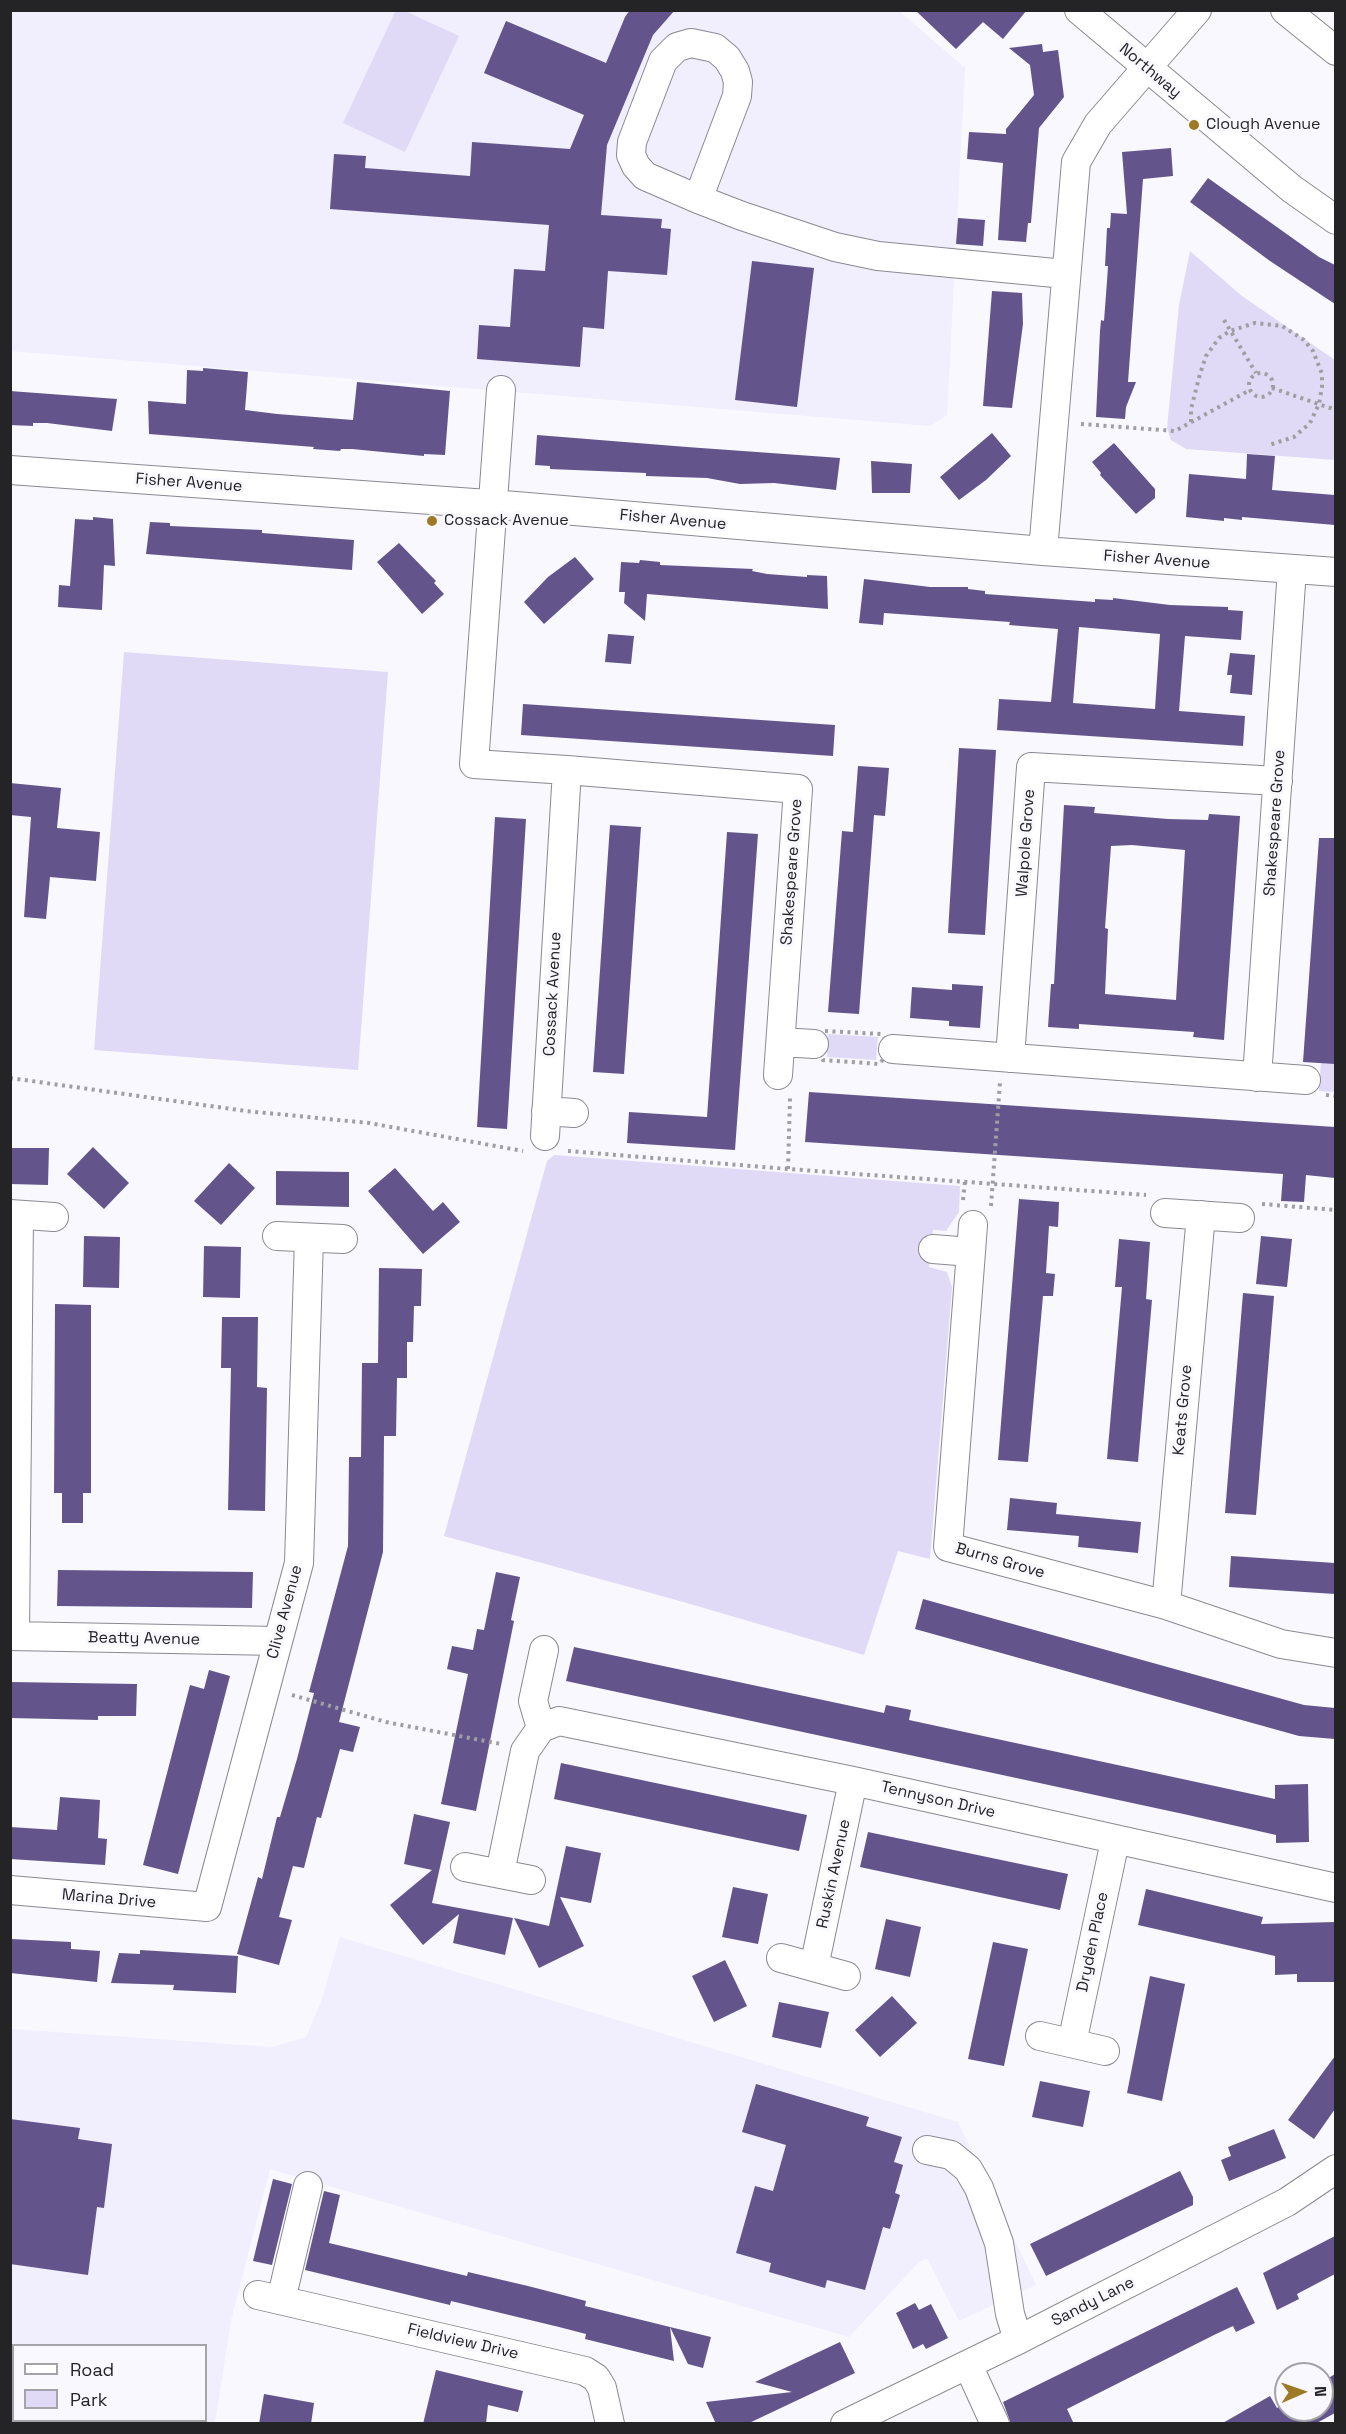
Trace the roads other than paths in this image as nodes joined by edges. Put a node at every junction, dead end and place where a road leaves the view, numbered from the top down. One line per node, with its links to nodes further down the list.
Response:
1 (1079, 10): 5 (street, Northway)
2 (1197, 10): 5 (street)
3 (1285, 10): 4 (street)
4 (1335, 51)
5 (1146, 68): 7 (street, Northway); 8 (street)
6 (698, 199): 6 (street); 8 (street)
7 (1335, 219)
8 (1065, 274): 12 (street)
9 (501, 390): 11 (street)
10 (10, 470): 11 (street, Fisher Avenue)
11 (491, 504): 12 (street, Fisher Avenue); 15 (street)
12 (1043, 551): 13 (street, Fisher Avenue)
13 (1292, 569): 14 (street, Fisher Avenue); 16 (street, Shakespeare Grove)
14 (1335, 572)
15 (567, 770): 17 (street, Shakespeare Grove); 24 (street, Cossack Avenue)
16 (1278, 781): 20 (street, Walpole Grove); 22 (street, Shakespeare Grove)
17 (781, 1042): 18 (street); 21 (street, Shakespeare Grove)
18 (814, 1044)
19 (892, 1049): 20 (street)
20 (1006, 1058): 22 (street)
21 (778, 1075)
22 (1257, 1077): 23 (street)
23 (1306, 1080)
24 (553, 1127)
25 (1160, 1204): 28 (street)
26 (1247, 1211): 28 (street)
27 (15, 1214): 29 (street); 35 (street)
28 (1201, 1215): 34 (street, Keats Grove)
29 (54, 1217)
30 (277, 1236): 31 (street)
31 (309, 1238): 32 (street); 36 (street, Clive Avenue)
32 (343, 1239)
33 (933, 1249): 34 (street, Burns Grove)
34 (1166, 1605): 38 (street, Burns Grove)
35 (13, 1636): 36 (street, Beatty Avenue)
36 (278, 1641): 47 (street, Clive Avenue)
37 (544, 1650): 39 (street)
38 (1335, 1653)
39 (533, 1739): 40 (street, Tennyson Drive); 43 (street)
40 (853, 1781): 41 (street, Tennyson Drive); 49 (street, Ruskin Avenue)
41 (1115, 1841): 45 (street, Tennyson Drive); 52 (street, Dryden Place)
42 (465, 1867): 43 (street)
43 (500, 1873): 44 (street)
44 (531, 1880)
45 (1335, 1888)
46 (10, 1890): 47 (street, Marina Drive)
47 (207, 1907)
48 (781, 1958): 49 (street)
49 (814, 1967): 50 (street)
50 (846, 1976)
51 (1040, 2036): 52 (street)
52 (1072, 2043): 53 (street)
53 (1104, 2051)
54 (927, 2150): 57 (street)
55 (1335, 2169): 57 (street, Sandy Lane)
56 (308, 2186): 59 (street, Fieldview Drive)
57 (1018, 2340): 58 (street, Sandy Lane)
58 (968, 2365): 60 (street, Sandy Lane); 61 (street)
59 (610, 2424)
60 (844, 2424)
61 (995, 2424)

